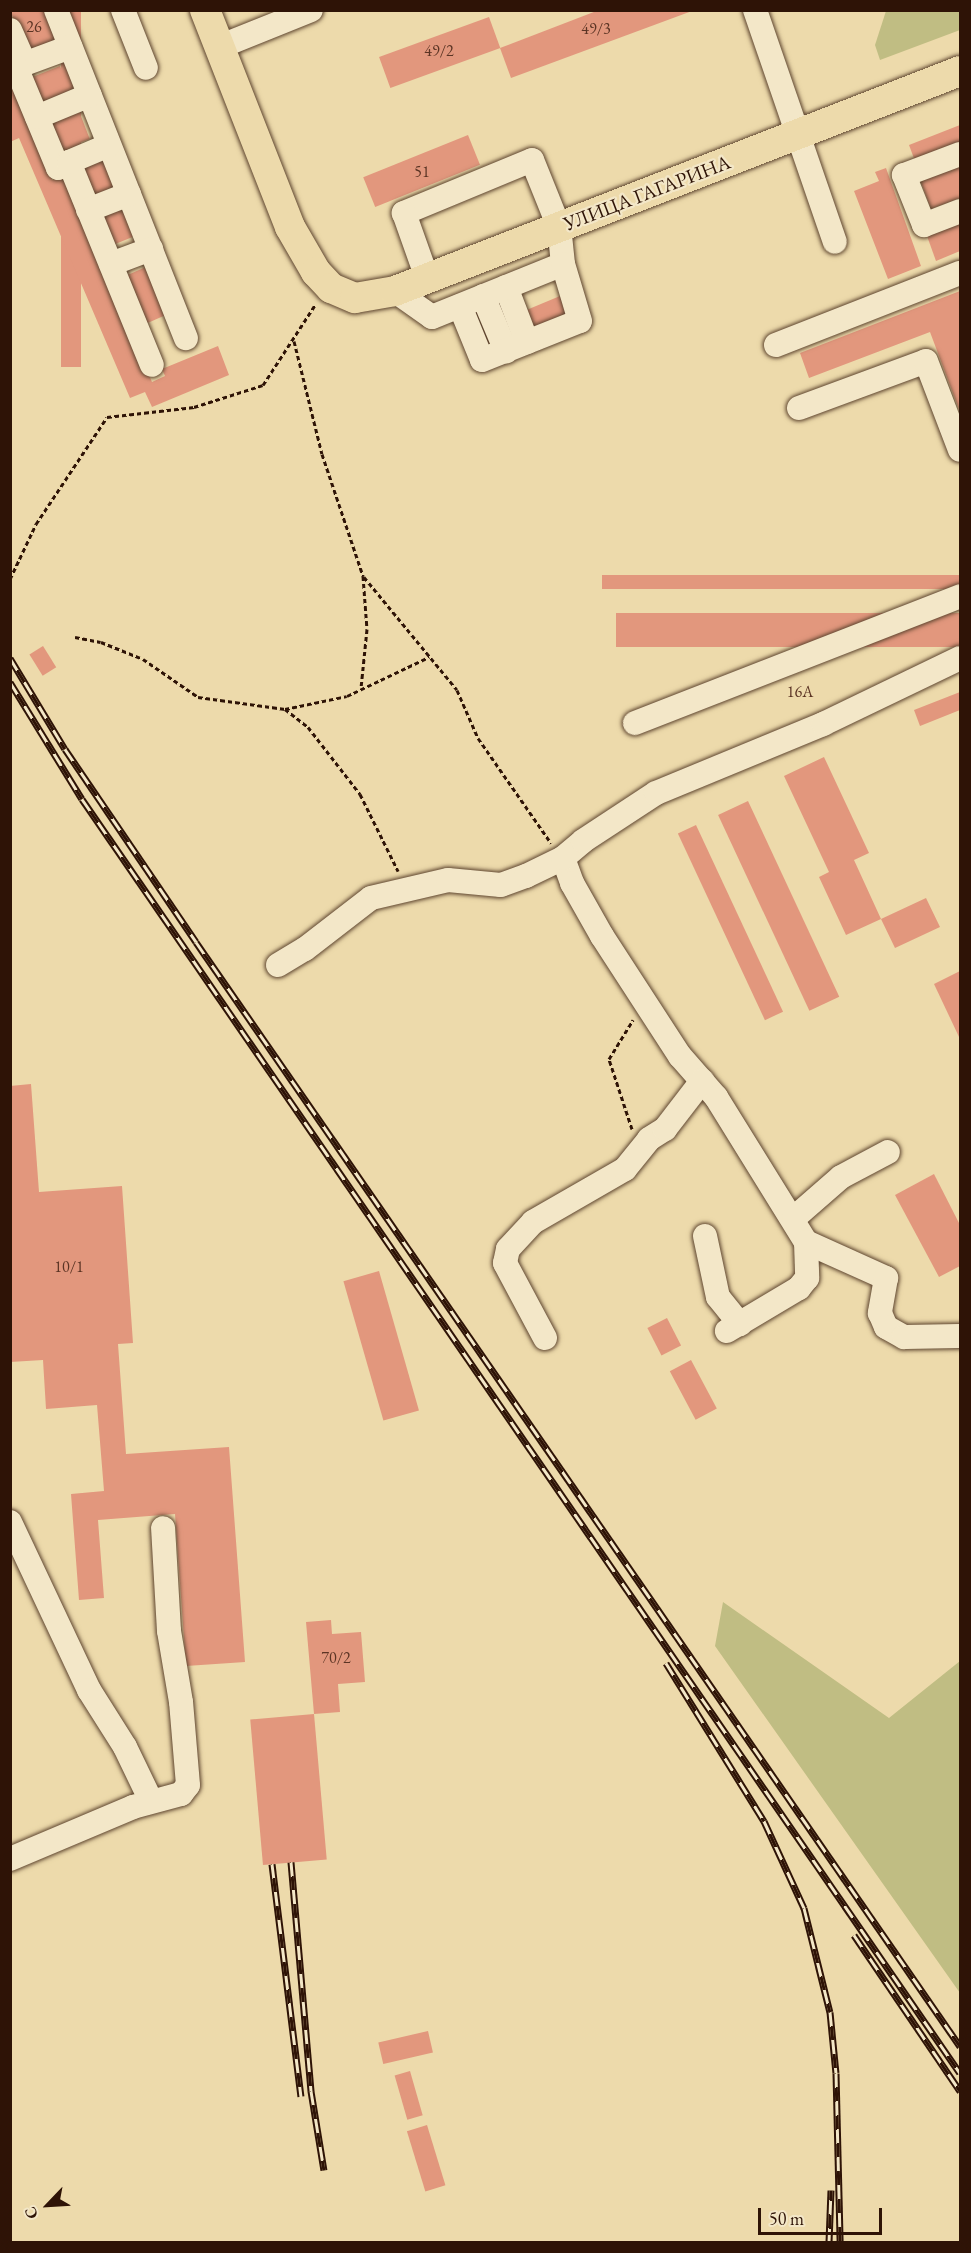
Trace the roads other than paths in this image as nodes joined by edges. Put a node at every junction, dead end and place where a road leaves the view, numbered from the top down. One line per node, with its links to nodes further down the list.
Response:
1 (56, 10): 7 (lane)
2 (123, 10): 10 (lane)
3 (205, 10): 8 (main road)
4 (311, 10): 8 (lane)
5 (755, 10): 14 (lane)
6 (10, 30): 9 (lane)
7 (70, 47): 9 (lane); 12 (lane)
8 (219, 47): 29 (main road, УЛИЦА ГАГАРИНА)
9 (17, 67): 13 (lane)
10 (146, 68)
11 (960, 71): 14 (main road, УЛИЦА ГАГАРИНА)
12 (90, 95): 13 (lane); 15 (lane)
13 (37, 117): 17 (lane)
14 (797, 135): 21 (main road, УЛИЦА ГАГАРИНА); 22 (lane)
15 (110, 145): 17 (lane); 18 (lane)
16 (960, 154): 20 (lane)
17 (69, 162): 19 (lane)
18 (129, 194): 19 (lane); 23 (lane)
19 (88, 210): 24 (lane)
20 (960, 211)
21 (559, 227): 25 (lane); 27 (main road, УЛИЦА ГАГАРИНА); 27 (lane)
22 (835, 242)
23 (151, 249): 24 (lane); 32 (lane)
24 (111, 264): 35 (lane)
25 (563, 264): 28 (lane); 34 (lane)
26 (960, 273): 33 (lane)
27 (427, 278): 29 (main road, УЛИЦА ГАГАРИНА)
28 (506, 287): 30 (lane); 34 (lane)
29 (395, 291): 31 (lane)
30 (483, 296): 31 (lane); 34 (lane)
31 (460, 306): 34 (lane)
32 (186, 338)
33 (776, 345)
34 (516, 346)
35 (152, 365)
36 (799, 408): 37 (lane)
37 (960, 450)
38 (960, 596): 40 (lane)
39 (960, 658): 41 (lane)
40 (635, 723)
41 (563, 858): 42 (lane); 43 (lane)
42 (278, 965)
43 (702, 1081): 45 (lane); 49 (lane)
44 (888, 1152): 45 (lane)
45 (794, 1218): 47 (lane)
46 (705, 1236): 47 (lane)
47 (806, 1242): 48 (lane)
48 (960, 1336)
49 (545, 1338)
50 (10, 1522): 52 (lane)
51 (163, 1528): 52 (lane)
52 (151, 1801): 53 (lane)
53 (10, 1859)

